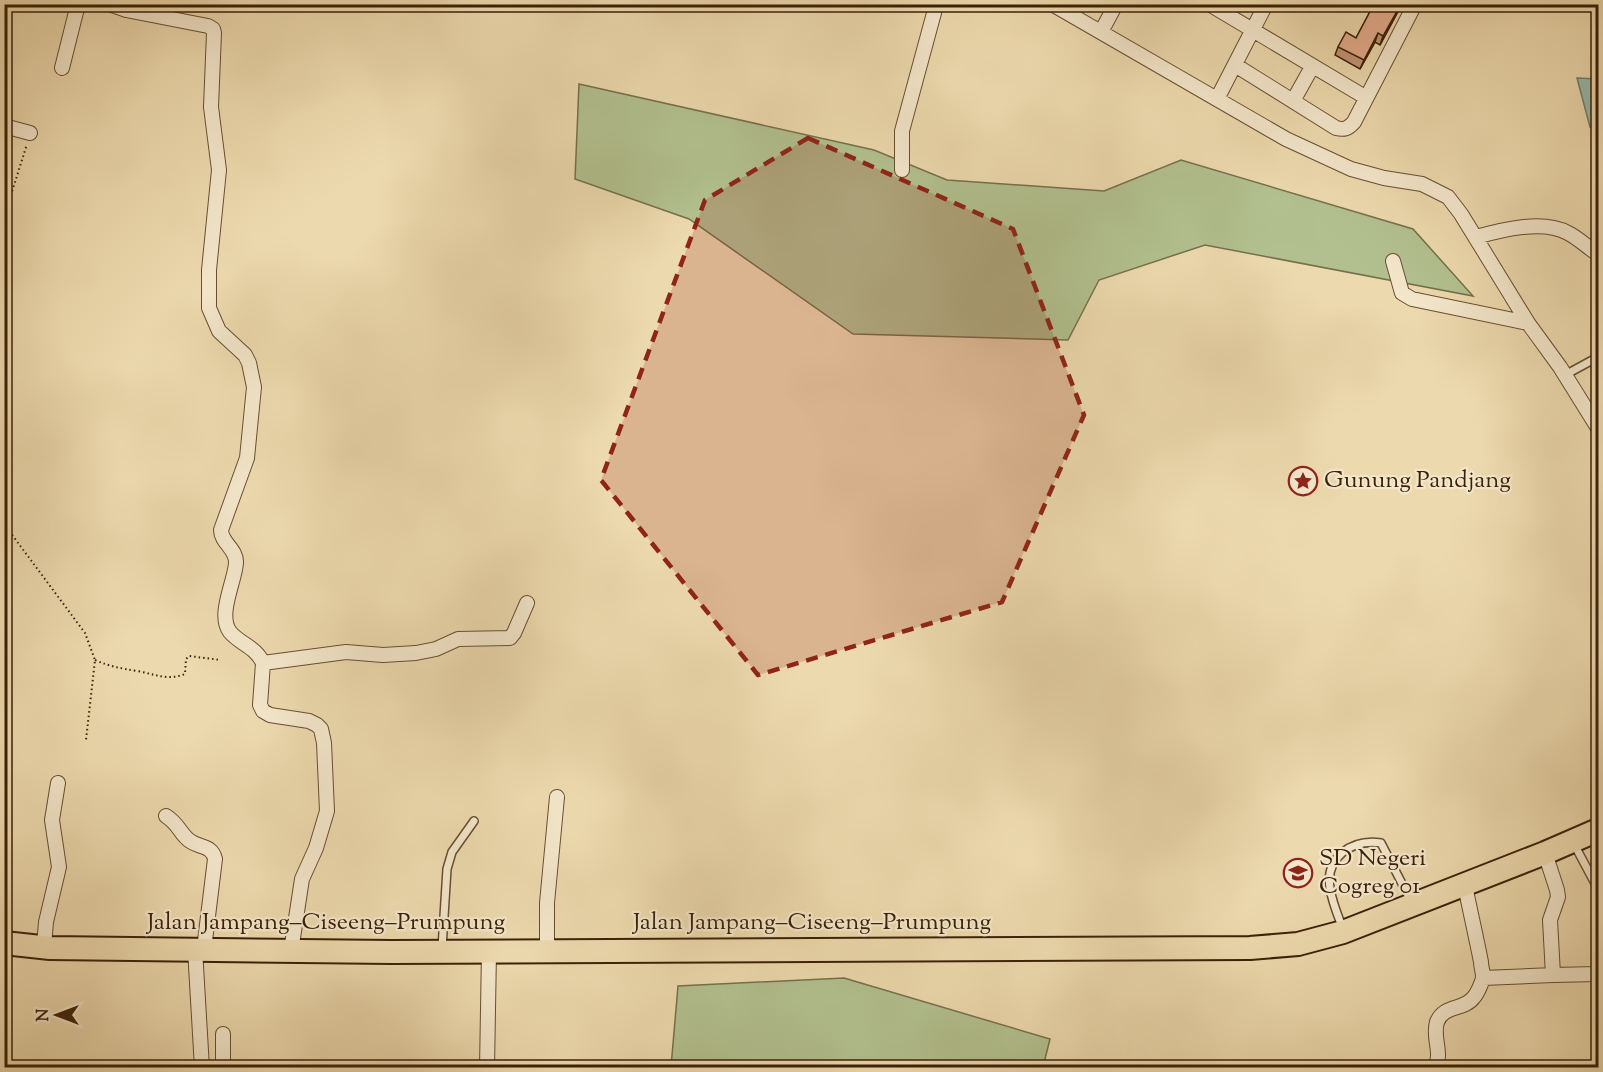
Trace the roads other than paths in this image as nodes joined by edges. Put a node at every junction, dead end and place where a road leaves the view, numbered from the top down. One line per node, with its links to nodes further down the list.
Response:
1 (78, 4): 13 (street)
2 (109, 4): 28 (street)
3 (934, 4): 19 (street)
4 (1052, 4): 10 (street)
5 (1116, 4): 10 (street)
6 (1209, 4): 9 (street)
7 (1266, 4): 9 (street)
8 (1415, 4): 14 (street)
9 (1253, 30): 11 (street); 12 (street)
10 (1101, 32): 15 (street)
11 (1235, 65): 15 (street); 16 (street)
12 (1312, 67): 14 (street); 16 (street)
13 (62, 68)
14 (1365, 98): 16 (street)
15 (1217, 99): 20 (street)
16 (1293, 101)
17 (4, 126): 18 (street)
18 (30, 133)
19 (902, 170)
20 (1476, 237): 21 (street); 23 (street)
21 (1595, 252)
22 (1393, 261): 23 (street)
23 (1528, 323): 25 (street)
24 (1599, 357): 25 (lane)
25 (1564, 375): 26 (street)
26 (1599, 428)
27 (526, 603): 28 (street)
28 (263, 663): 43 (street)
29 (58, 783): 41 (street)
30 (557, 797): 45 (street)
31 (166, 816): 42 (street)
32 (474, 821): 46 (lane)
33 (1599, 830): 34 (main road, Jalan Jampang–Ciseeng–Prumpung)
34 (1573, 842): 35 (main road, Jalan Jampang–Ciseeng–Prumpung); 37 (lane)
35 (1545, 854): 36 (main road, Jalan Jampang–Ciseeng–Prumpung); 48 (street)
36 (1465, 885): 38 (main road, Jalan Jampang–Ciseeng–Prumpung); 49 (street)
37 (1599, 889)
38 (1414, 905): 39 (main road, Jalan Jampang–Ciseeng–Prumpung); 39 (lane)
39 (1343, 932): 45 (main road, Jalan Jampang–Ciseeng–Prumpung)
40 (4, 943): 41 (main road, Jalan Jampang–Ciseeng–Prumpung)
41 (44, 946): 42 (main road, Jalan Jampang–Ciseeng–Prumpung)
42 (200, 949): 43 (main road, Jalan Jampang–Ciseeng–Prumpung); 51 (street)
43 (291, 951): 46 (main road, Jalan Jampang–Ciseeng–Prumpung)
44 (489, 951): 45 (main road, Jalan Jampang–Ciseeng–Prumpung); 46 (main road, Jalan Jampang–Ciseeng–Prumpung); 53 (street)
45 (550, 951)
46 (441, 952)
47 (1599, 974): 48 (street)
48 (1553, 975): 49 (street)
49 (1483, 978): 54 (street)
50 (223, 1034): 52 (street)
51 (202, 1068)
52 (223, 1068)
53 (487, 1068)
54 (1435, 1068)

